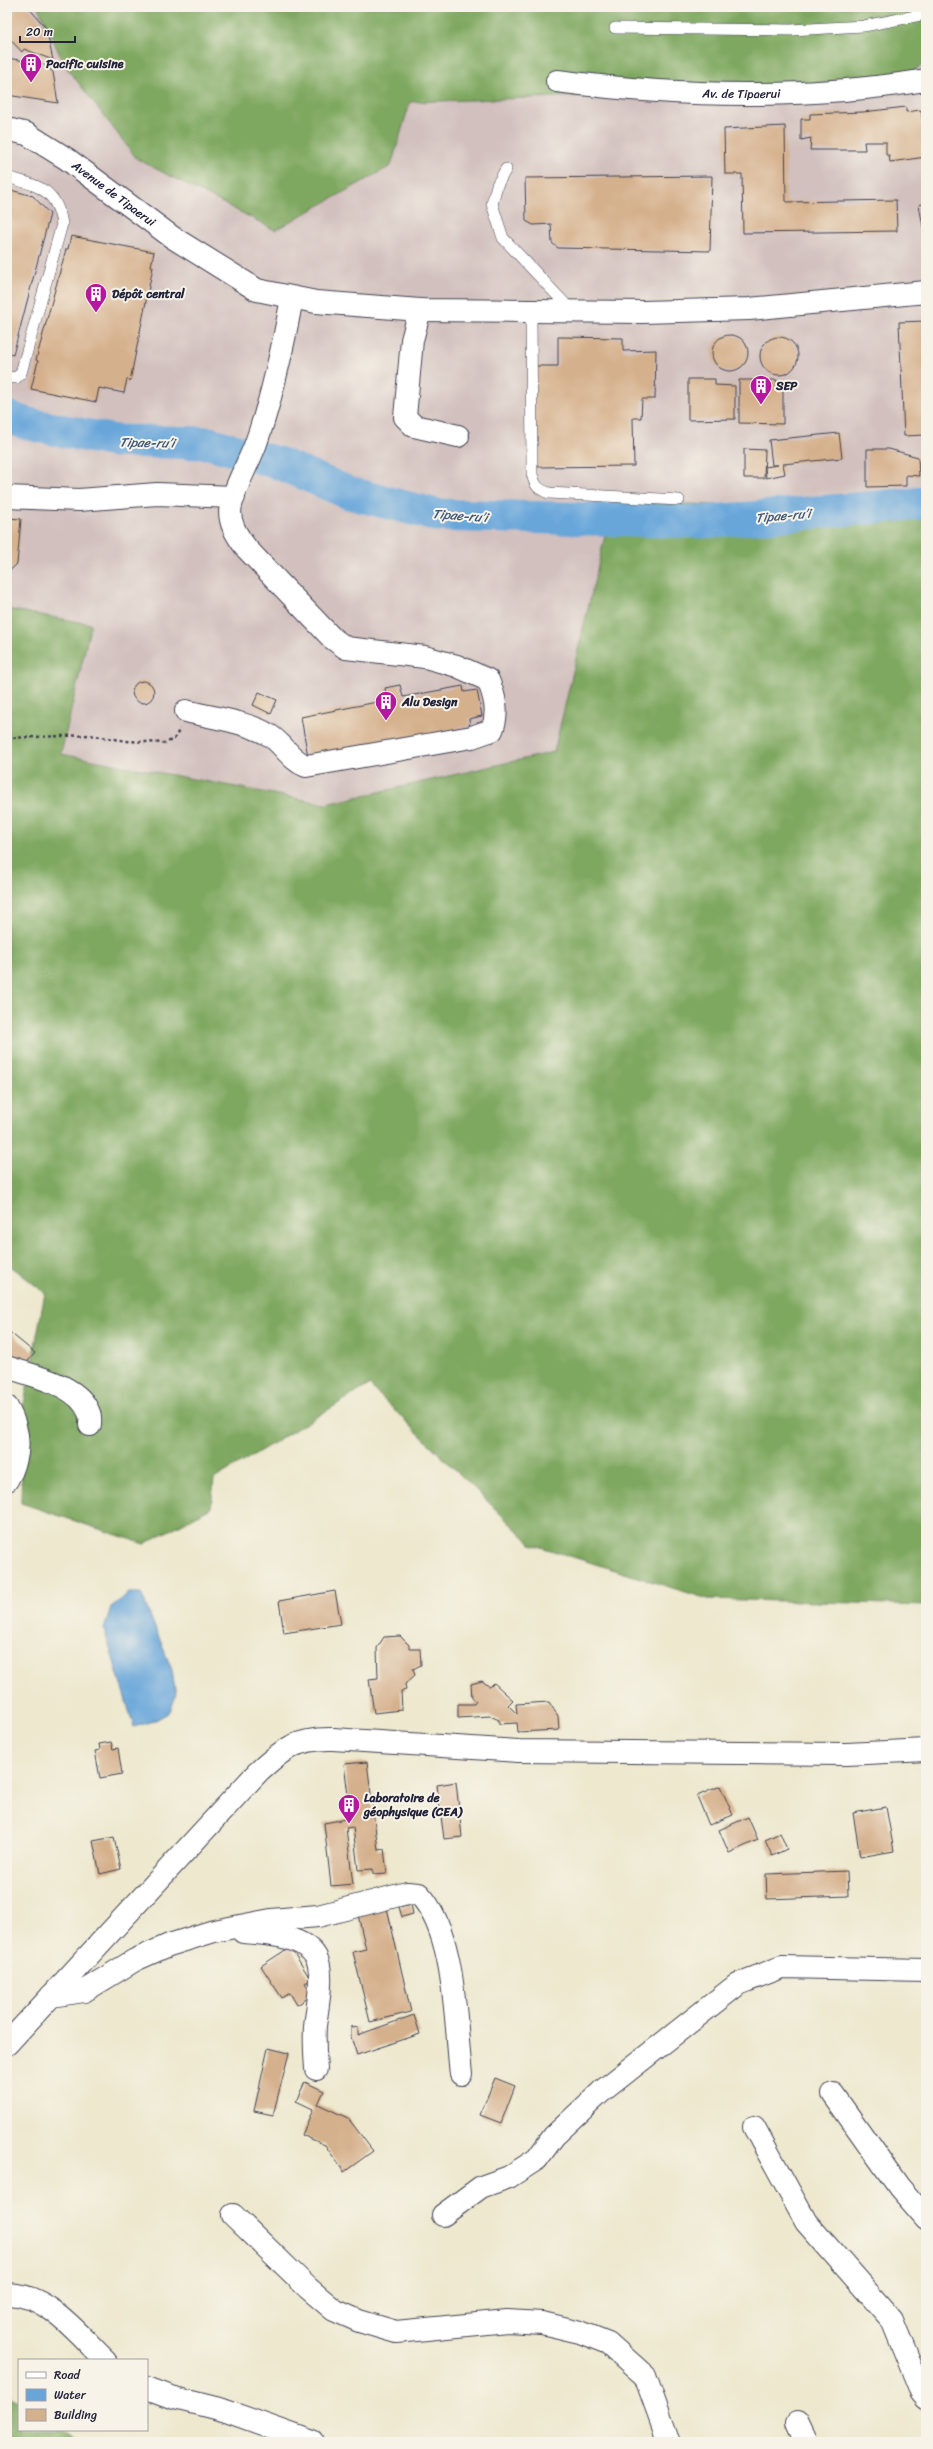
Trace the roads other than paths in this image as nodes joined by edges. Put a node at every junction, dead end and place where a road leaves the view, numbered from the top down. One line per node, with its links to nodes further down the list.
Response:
1 (926, 14): 2 (lane)
2 (615, 28)
3 (926, 80): 4 (street, Av. de Tipaerui)
4 (558, 81)
5 (7, 129): 9 (street, Avenue de Tipaerui)
6 (506, 169): 12 (lane)
7 (7, 177): 13 (lane)
8 (926, 292): 12 (street, Avenue de Tipaerui)
9 (292, 298): 10 (street, Avenue de Tipaerui); 15 (street)
10 (420, 310): 11 (street, Avenue de Tipaerui); 14 (street)
11 (531, 310): 12 (street, Avenue de Tipaerui); 17 (lane)
12 (571, 311)
13 (7, 378)
14 (458, 436)
15 (237, 489): 16 (street); 18 (street)
16 (7, 497)
17 (679, 500)
18 (186, 712)
19 (7, 1367): 21 (street)
20 (7, 1407): 22 (street)
21 (90, 1425)
22 (7, 1480)
23 (926, 1750): 26 (street)
24 (214, 1931): 26 (street); 28 (street); 29 (street)
25 (926, 1970): 33 (street)
26 (51, 1996): 27 (street)
27 (7, 2044)
28 (316, 2069)
29 (461, 2074)
30 (833, 2094): 34 (street)
31 (754, 2127): 38 (street)
32 (233, 2215): 41 (street)
33 (443, 2215)
34 (926, 2218)
35 (7, 2294): 36 (street)
36 (104, 2359)
37 (148, 2388): 40 (street)
38 (926, 2397)
39 (797, 2423): 42 (street)
40 (313, 2442)
41 (669, 2442)
42 (806, 2442)

